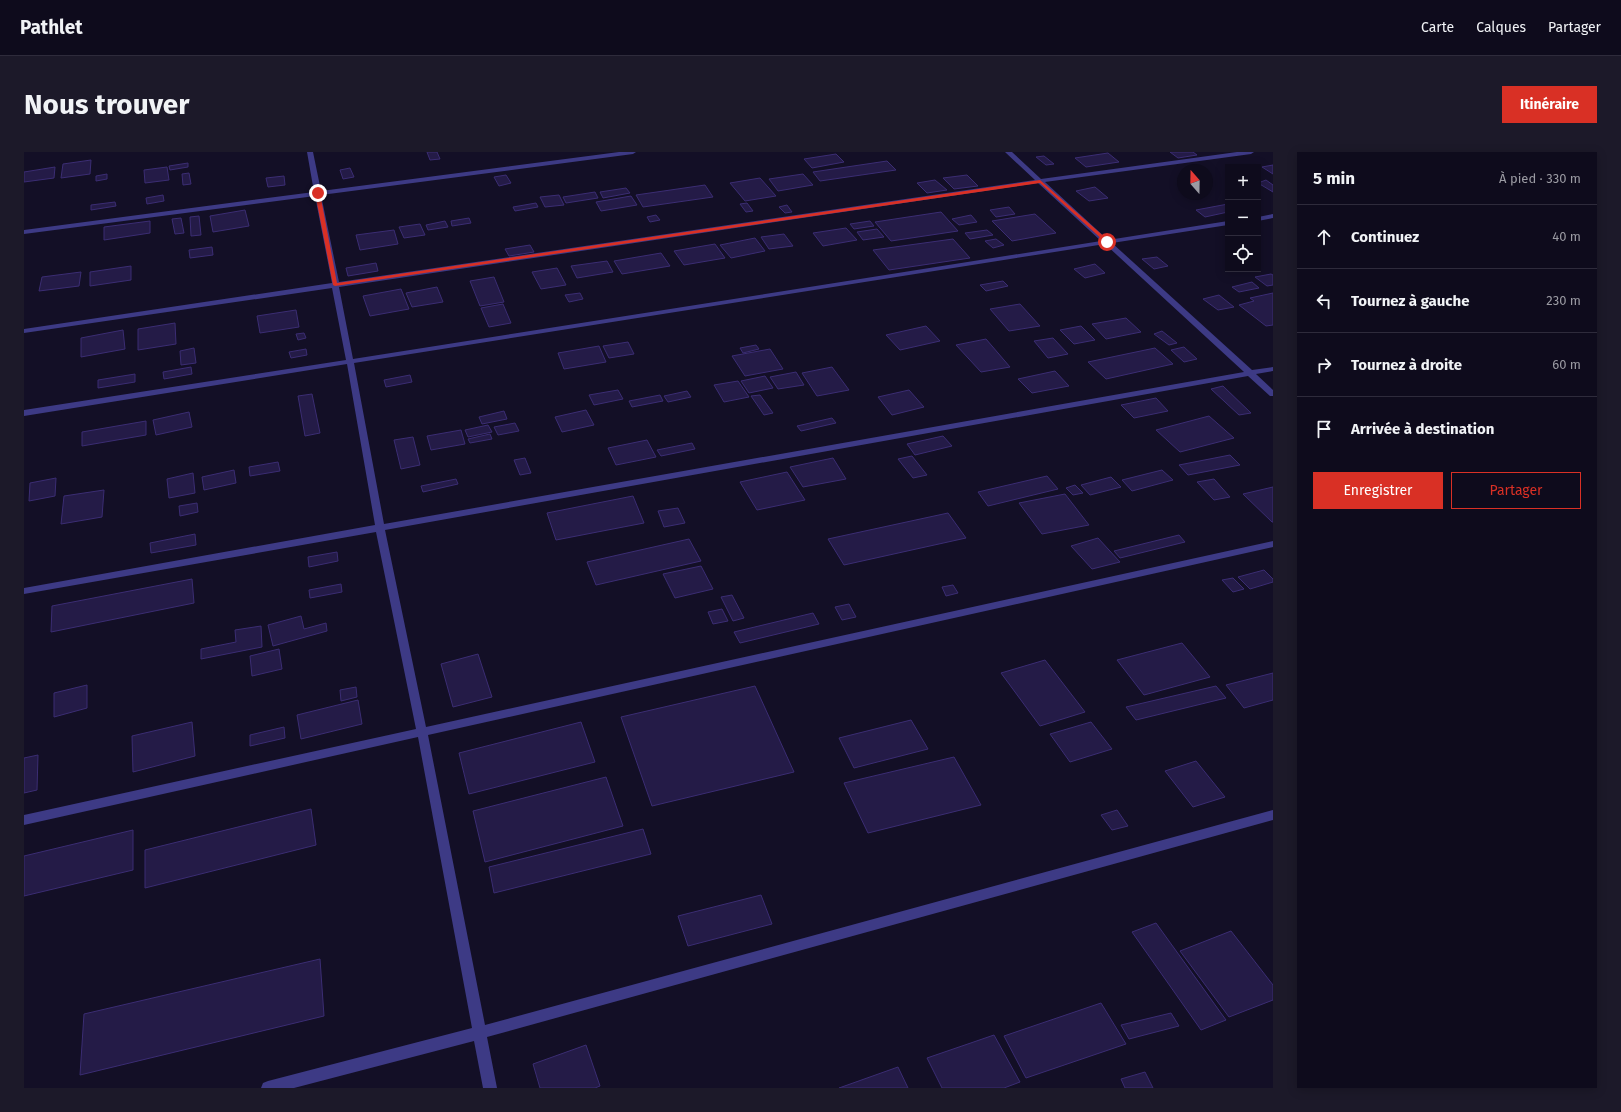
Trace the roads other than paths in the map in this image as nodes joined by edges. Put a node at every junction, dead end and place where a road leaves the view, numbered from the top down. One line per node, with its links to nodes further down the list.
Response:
1 (310, 152): 6 (street)
2 (633, 152): 6 (street)
3 (1008, 152): 5 (street)
4 (1251, 152): 5 (street)
5 (1040, 181): 11 (street); 12 (street)
6 (318, 193): 10 (street); 12 (street)
7 (1273, 216): 8 (street)
8 (1261, 218)
9 (1225, 223): 11 (street)
10 (24, 232)
11 (1107, 242): 14 (street); 16 (street)
12 (335, 285): 13 (street); 14 (street)
13 (24, 331)
14 (350, 360): 18 (street); 19 (street)
15 (1273, 369): 16 (street)
16 (1250, 373): 17 (street); 19 (street)
17 (1273, 394)
18 (24, 413)
19 (380, 527): 21 (street); 22 (street)
20 (1273, 544): 22 (street)
21 (24, 591)
22 (422, 732): 24 (street); 25 (street)
23 (1273, 814): 25 (street)
24 (24, 820)
25 (479, 1033): 26 (street); 27 (street)
26 (268, 1088)
27 (490, 1088)

